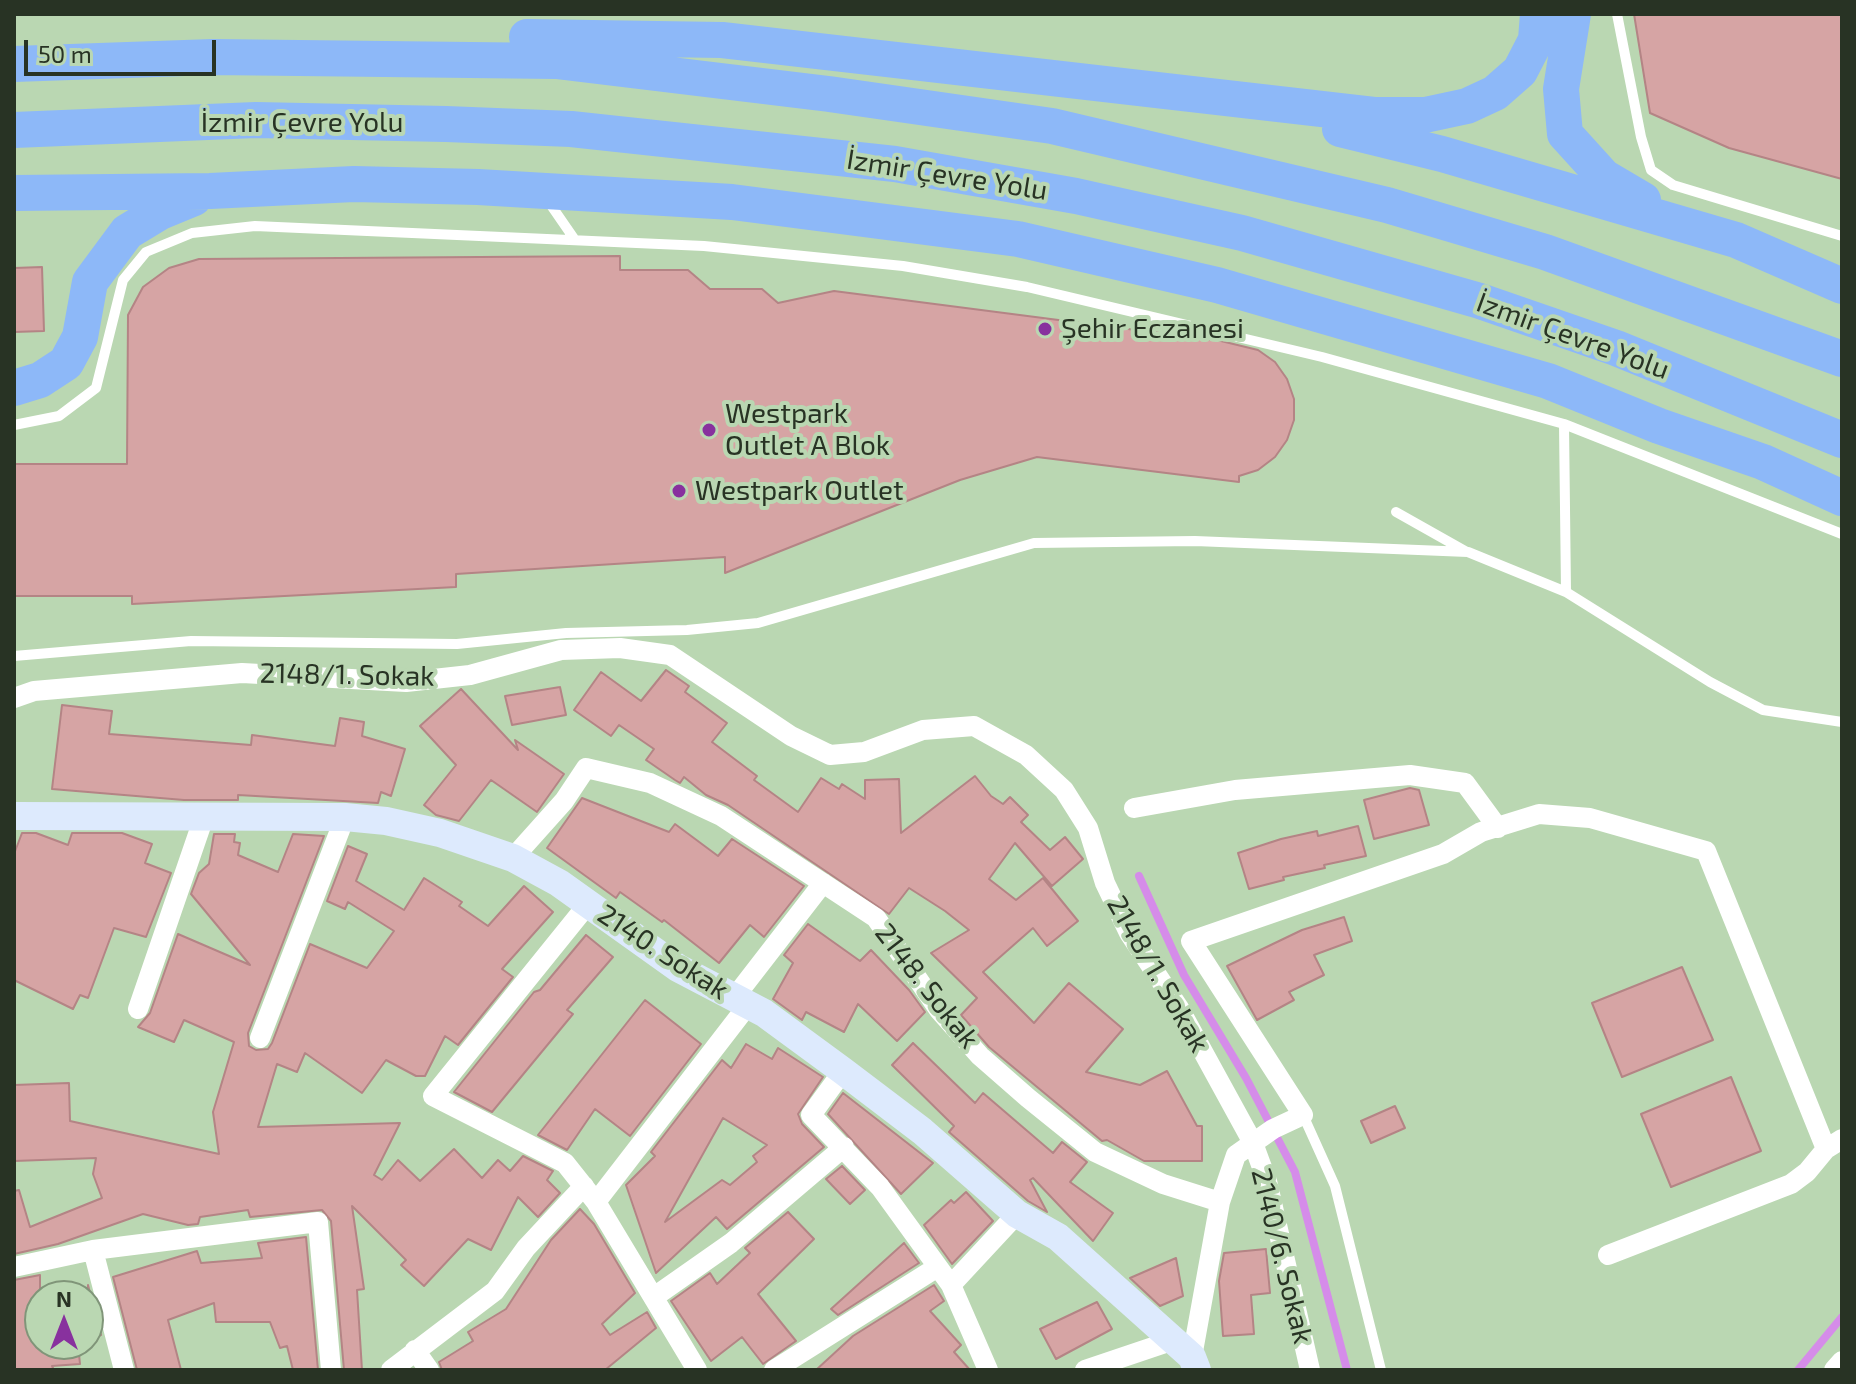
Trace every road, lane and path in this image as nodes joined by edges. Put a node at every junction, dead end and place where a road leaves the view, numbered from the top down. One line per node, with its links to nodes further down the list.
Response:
1 (1538, 14): 6 (highway)
2 (1573, 14): 11 (highway)
3 (1617, 14): 12 (lane)
4 (213, 57): 5 (highway); 6 (highway); 15 (highway)
5 (14, 64)
6 (1208, 97): 11 (highway)
7 (14, 130): 19 (highway, İzmir Çevre Yolu)
8 (540, 190): 9 (highway); 13 (lane); 20 (highway)
9 (210, 191): 10 (highway); 16 (highway)
10 (14, 193)
11 (1686, 225): 14 (highway)
12 (1842, 236)
13 (575, 240): 17 (lane); 18 (lane)
14 (1842, 286)
15 (1842, 359)
16 (14, 388)
17 (1564, 424): 22 (lane); 24 (lane)
18 (14, 425)
19 (1842, 440)
20 (1842, 498)
21 (1396, 512): 23 (lane)
22 (1842, 534)
23 (1468, 552): 24 (lane); 25 (lane)
24 (1566, 592): 27 (lane)
25 (14, 656)
26 (14, 698): 41 (street, 2148/1. Sokak)
27 (1842, 722)
28 (1134, 808): 32 (street)
29 (205, 814): 30 (street, 2140. Sokak); 31 (street, 2140. Sokak); 37 (street)
30 (14, 816)
31 (345, 817): 33 (street, 2140. Sokak); 38 (street)
32 (1498, 828): 40 (street); 42 (street)
33 (513, 858): 34 (street, 2148. Sokak); 35 (street, 2140. Sokak)
34 (823, 883): 36 (street); 45 (street, 2148. Sokak)
35 (588, 904): 36 (street, 2140. Sokak); 44 (street)
36 (741, 1002): 39 (street, 2140. Sokak); 44 (street)
37 (138, 1009)
38 (260, 1038)
39 (843, 1071): 43 (street); 46 (street, 2140. Sokak)
40 (1303, 1115): 41 (street); 65 (lane)
41 (1253, 1143): 45 (street); 64 (street, 2140/6. Sokak)
42 (1834, 1144): 48 (street)
43 (844, 1147): 50 (street); 52 (street)
44 (590, 1194): 52 (street); 53 (street)
45 (1220, 1202): 54 (street)
46 (1017, 1214): 51 (street); 54 (street, 2140. Sokak)
47 (93, 1250): 49 (street); 56 (street); 57 (street)
48 (1608, 1255)
49 (14, 1267)
50 (936, 1268): 51 (street); 61 (street)
51 (951, 1285): 62 (street)
52 (654, 1297): 60 (street)
53 (415, 1350): 58 (street); 59 (street)
54 (1187, 1356): 63 (street)
55 (1842, 1361): 66 (street)
56 (124, 1370)
57 (331, 1370)
58 (391, 1370)
59 (429, 1370)
60 (697, 1370)
61 (774, 1370)
62 (988, 1370)
63 (1085, 1370)
64 (1310, 1370)
65 (1381, 1370)
66 (1834, 1370)

